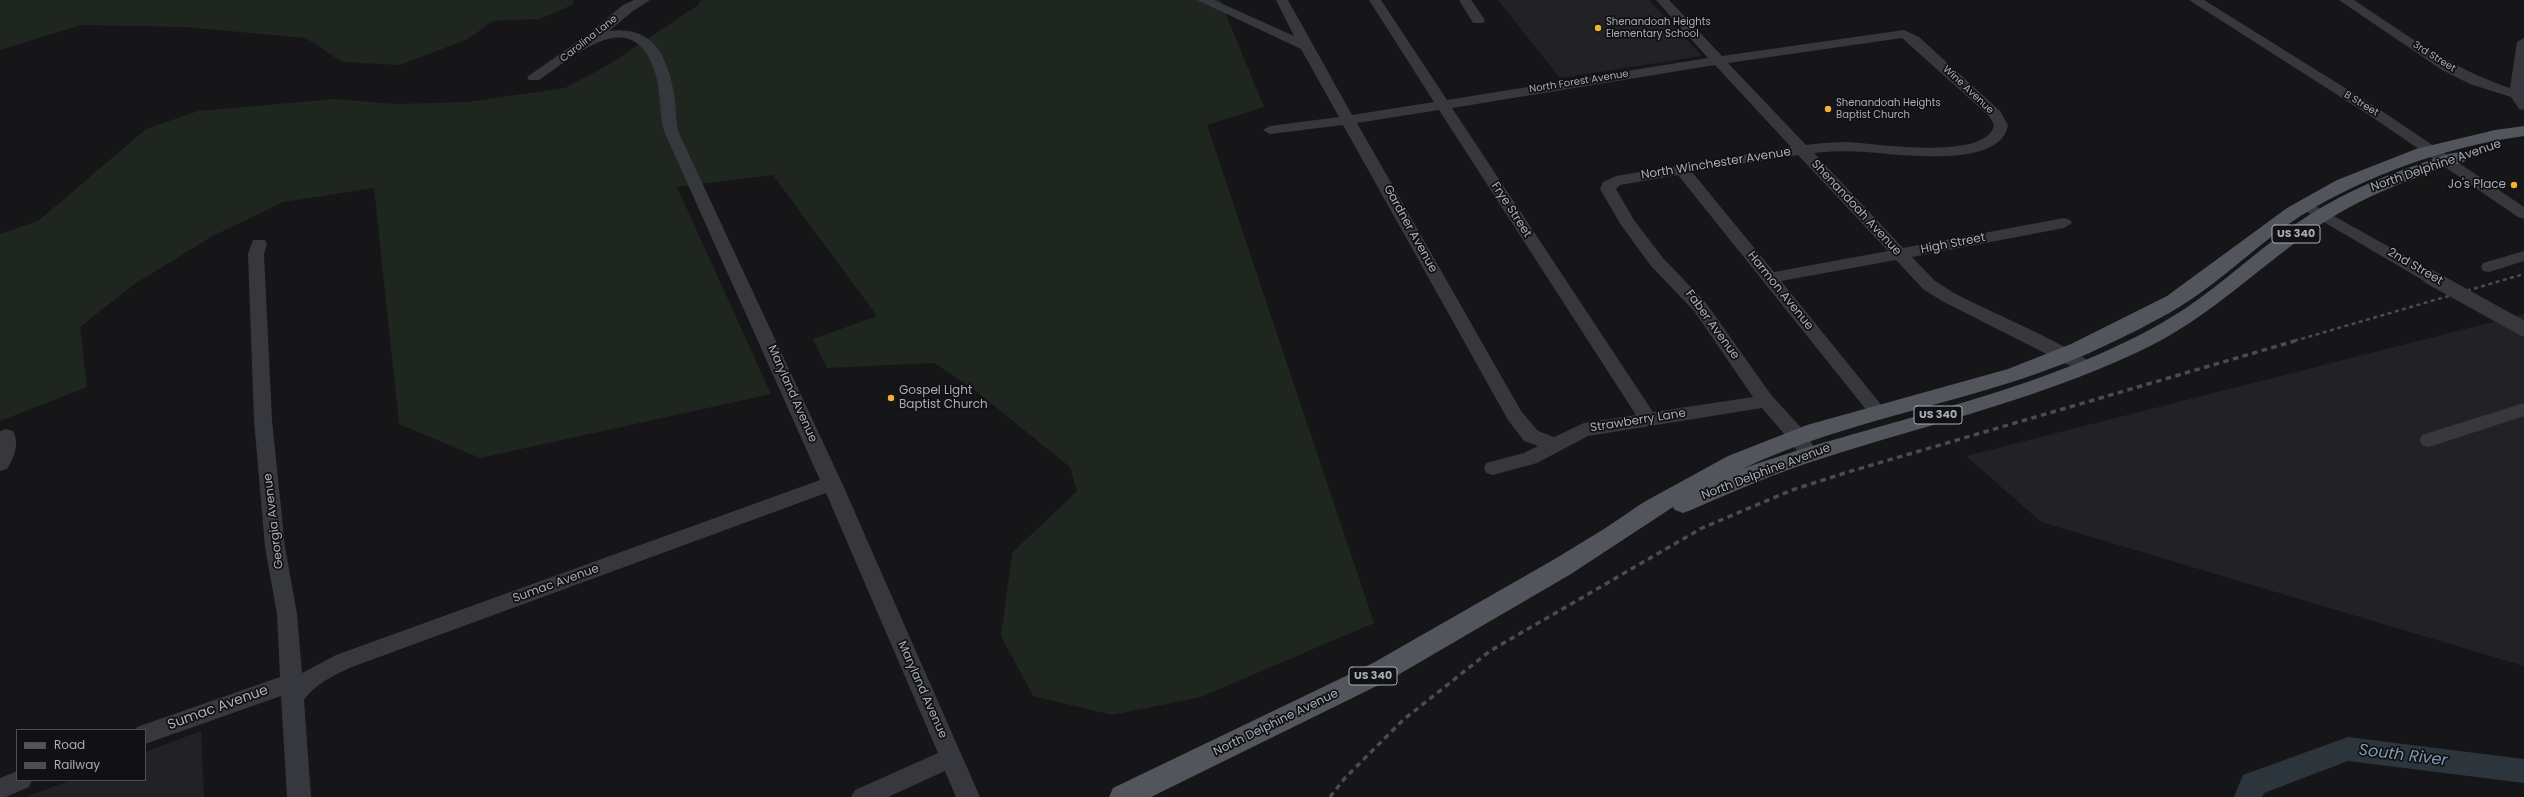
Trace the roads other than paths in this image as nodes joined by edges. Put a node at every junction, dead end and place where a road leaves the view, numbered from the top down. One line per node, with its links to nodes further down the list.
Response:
1 (644, 0): 11 (street, Carolina Lane)
2 (1203, 0): 13 (street)
3 (1282, 0): 13 (street, Gardner Avenue)
4 (1375, 0): 17 (street, Frye Street)
5 (1465, 0): 9 (street)
6 (1662, 0): 14 (street, Shenandoah Avenue)
7 (2195, 0): 24 (street, B Street)
8 (2345, 0): 16 (street, 3rd Street)
9 (1478, 20)
10 (1888, 34): 14 (street, North Forest Avenue); 23 (street, Wine Avenue)
11 (592, 38): 15 (street, Carolina Lane); 49 (street, Maryland Avenue)
12 (2524, 42): 16 (street)
13 (1306, 46): 19 (street, Gardner Avenue)
14 (1719, 60): 17 (street, North Forest Avenue); 22 (street, Shenandoah Avenue)
15 (534, 77)
16 (2516, 94): 18 (street)
17 (1442, 104): 19 (street, North Forest Avenue); 42 (street, Frye Street)
18 (2524, 106)
19 (1349, 120): 20 (street, North Forest Avenue); 45 (street, Gardner Avenue)
20 (1270, 130)
21 (2524, 133): 24 (main road, North Delphine Avenue / US 340)
22 (1802, 150): 23 (street, North Winchester Avenue); 25 (street, North Winchester Avenue); 32 (street, Shenandoah Avenue)
23 (1960, 150)
24 (2439, 155): 27 (main road, North Delphine Avenue / US 340); 28 (street, B Street); 29 (main road, North Delphine Avenue / US 340)
25 (1682, 170): 26 (street, North Winchester Avenue); 35 (street, Harmon Avenue)
26 (1616, 181): 39 (street, Faber Avenue)
27 (2305, 205): 29 (street, 2nd Street); 37 (main road, North Delphine Avenue / US 340)
28 (2524, 214)
29 (2323, 215): 36 (street, 2nd Street, bridge); 38 (main road, North Delphine Avenue / US 340)
30 (2064, 223): 32 (street, High Street)
31 (259, 244): 50 (street, Georgia Avenue)
32 (1899, 254): 35 (street, High Street); 37 (street, Shenandoah Avenue)
33 (2524, 256): 34 (street)
34 (2489, 267)
35 (1770, 278): 41 (street, Harmon Avenue)
36 (2524, 329)
37 (2066, 354): 38 (street, Shenandoah Avenue); 41 (main road, North Delphine Avenue / US 340)
38 (2086, 367): 46 (main road, North Delphine Avenue / US 340)
39 (1766, 401): 42 (street, Strawberry Lane); 46 (street, Faber Avenue)
40 (2524, 409): 44 (street)
41 (1878, 412): 46 (main road, North Delphine Avenue / US 340)
42 (1648, 419): 45 (street, Strawberry Lane)
43 (6, 436): 47 (street)
44 (2429, 440)
45 (1553, 444): 48 (street, Strawberry Lane)
46 (1804, 446): 58 (main road, North Delphine Avenue / US 340)
47 (0, 464)
48 (1493, 468)
49 (832, 483): 50 (street, Sumac Avenue); 52 (street, Maryland Avenue)
50 (291, 692): 51 (street, Sumac Avenue); 55 (street, Georgia Avenue)
51 (146, 734)
52 (951, 758): 56 (street); 57 (street, Maryland Avenue)
53 (18, 781): 54 (street)
54 (0, 788)
55 (299, 797)
56 (863, 797)
57 (968, 797)
58 (1123, 797)

